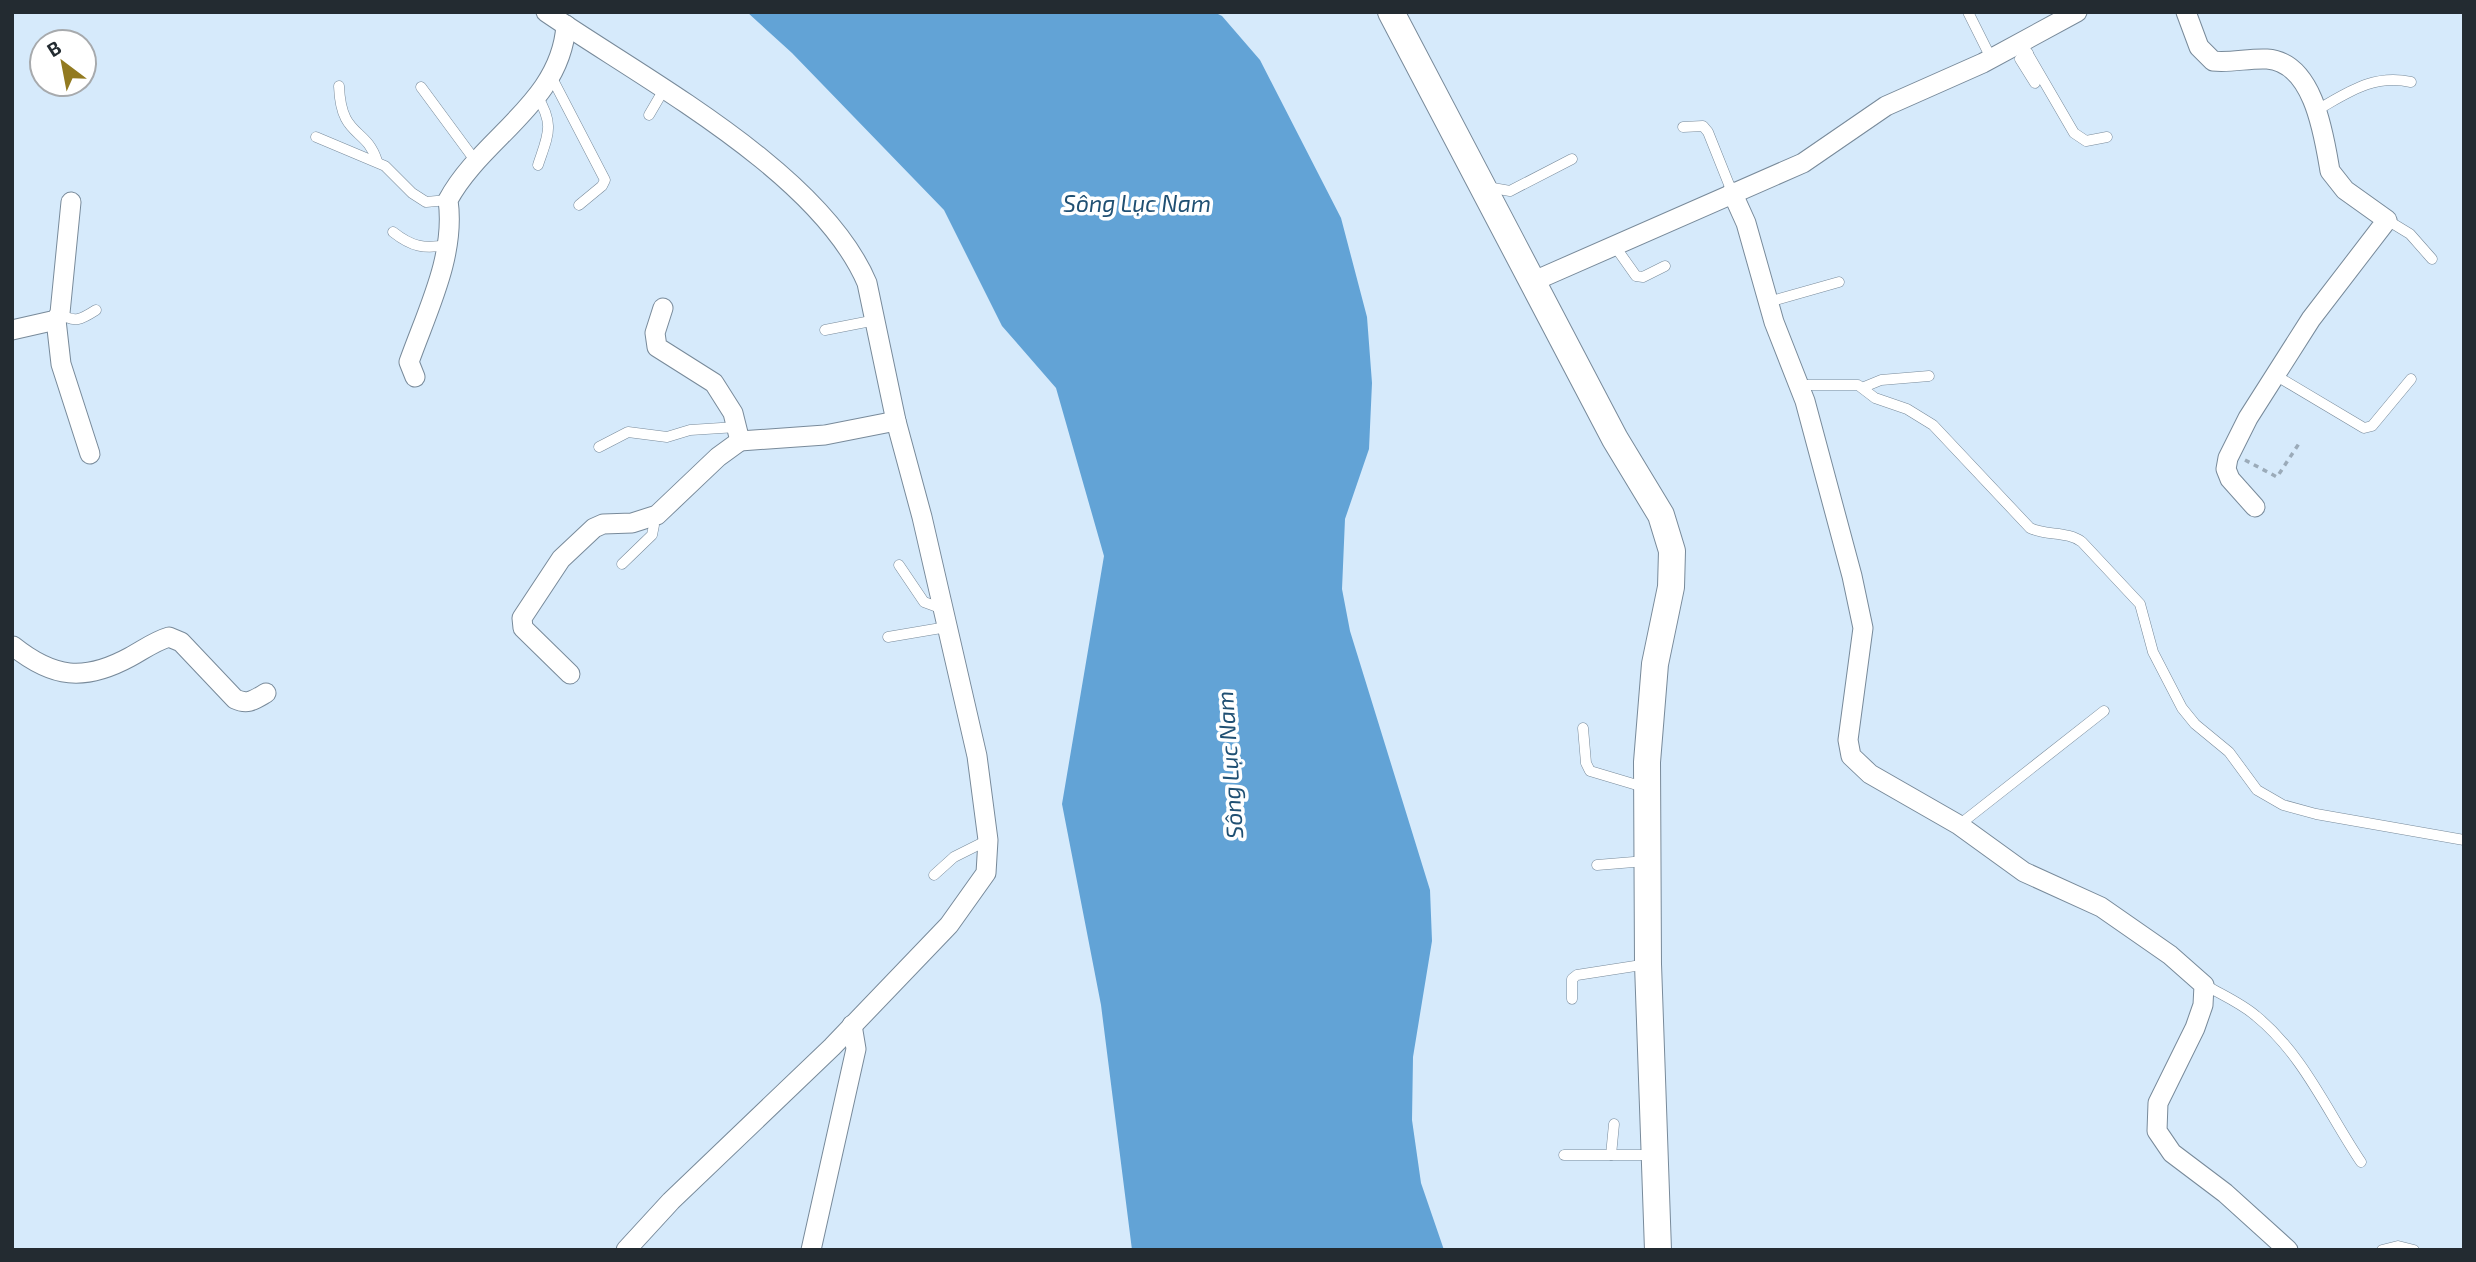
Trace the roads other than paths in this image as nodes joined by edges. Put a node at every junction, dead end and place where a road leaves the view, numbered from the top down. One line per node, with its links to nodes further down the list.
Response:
1 (546, 12): 6 (street)
2 (1391, 12): 25 (street)
3 (1968, 12): 8 (lane)
4 (2077, 12): 7 (street)
5 (2186, 12): 16 (street)
6 (566, 26): 9 (street); 14 (street)
7 (2024, 47): 8 (street); 11 (lane); 20 (lane)
8 (1991, 58): 26 (street)
9 (552, 78): 15 (street); 29 (lane)
10 (2411, 82): 16 (lane)
11 (2035, 83)
12 (339, 86): 22 (lane)
13 (421, 88): 23 (lane)
14 (663, 91): 17 (lane); 42 (street)
15 (537, 95): 23 (street); 24 (lane)
16 (2316, 110): 30 (street)
17 (649, 115)
18 (1683, 127): 26 (lane)
19 (316, 137): 22 (lane)
20 (2107, 137)
21 (1572, 159): 25 (lane)
22 (377, 161): 27 (lane)
23 (477, 164): 27 (street)
24 (538, 165)
25 (1483, 186): 36 (street)
26 (1732, 192): 32 (street); 38 (street)
27 (448, 200): 33 (street)
28 (71, 202): 41 (street)
29 (579, 205)
30 (2387, 220): 34 (lane); 45 (street)
31 (393, 232): 33 (lane)
32 (1614, 244): 35 (lane); 36 (street)
33 (447, 245): 47 (street)
34 (2432, 259)
35 (1665, 266)
36 (1534, 281): 66 (street)
37 (1839, 282): 38 (lane)
38 (1768, 302): 49 (street)
39 (663, 307): 52 (street)
40 (96, 310): 41 (lane)
41 (58, 317): 43 (street); 54 (street)
42 (876, 320): 44 (lane); 51 (street)
43 (12, 330)
44 (825, 330)
45 (2276, 375): 48 (lane); 55 (street)
46 (1929, 376): 50 (lane)
47 (415, 377)
48 (2410, 379)
49 (1799, 385): 50 (lane); 67 (street)
50 (1864, 387): 69 (lane)
51 (896, 421): 52 (street); 59 (street)
52 (738, 434): 53 (lane); 56 (street)
53 (599, 447)
54 (90, 454)
55 (2255, 507)
56 (649, 519): 57 (lane); 62 (street)
57 (622, 564)
58 (899, 565): 59 (lane)
59 (945, 618): 60 (lane); 68 (street)
60 (888, 637)
61 (13, 646): 63 (street)
62 (570, 674)
63 (266, 692)
64 (2104, 710): 67 (lane)
65 (1583, 728): 66 (lane)
66 (1647, 789): 70 (street)
67 (1959, 825): 74 (street)
68 (988, 840): 72 (lane); 76 (street)
69 (2464, 840)
70 (1648, 861): 71 (lane); 73 (street)
71 (1597, 865)
72 (934, 875)
73 (1648, 964): 75 (lane); 80 (street)
74 (2204, 985): 81 (lane); 85 (street)
75 (1573, 999)
76 (852, 1025): 82 (street); 83 (street)
77 (1614, 1124): 79 (lane)
78 (1564, 1155): 79 (lane)
79 (1611, 1155): 80 (lane)
80 (1655, 1155): 84 (street)
81 (2361, 1162)
82 (626, 1250)
83 (811, 1250)
84 (1658, 1250)
85 (2288, 1250)
86 (2382, 1250): 87 (lane)
87 (2414, 1250)

